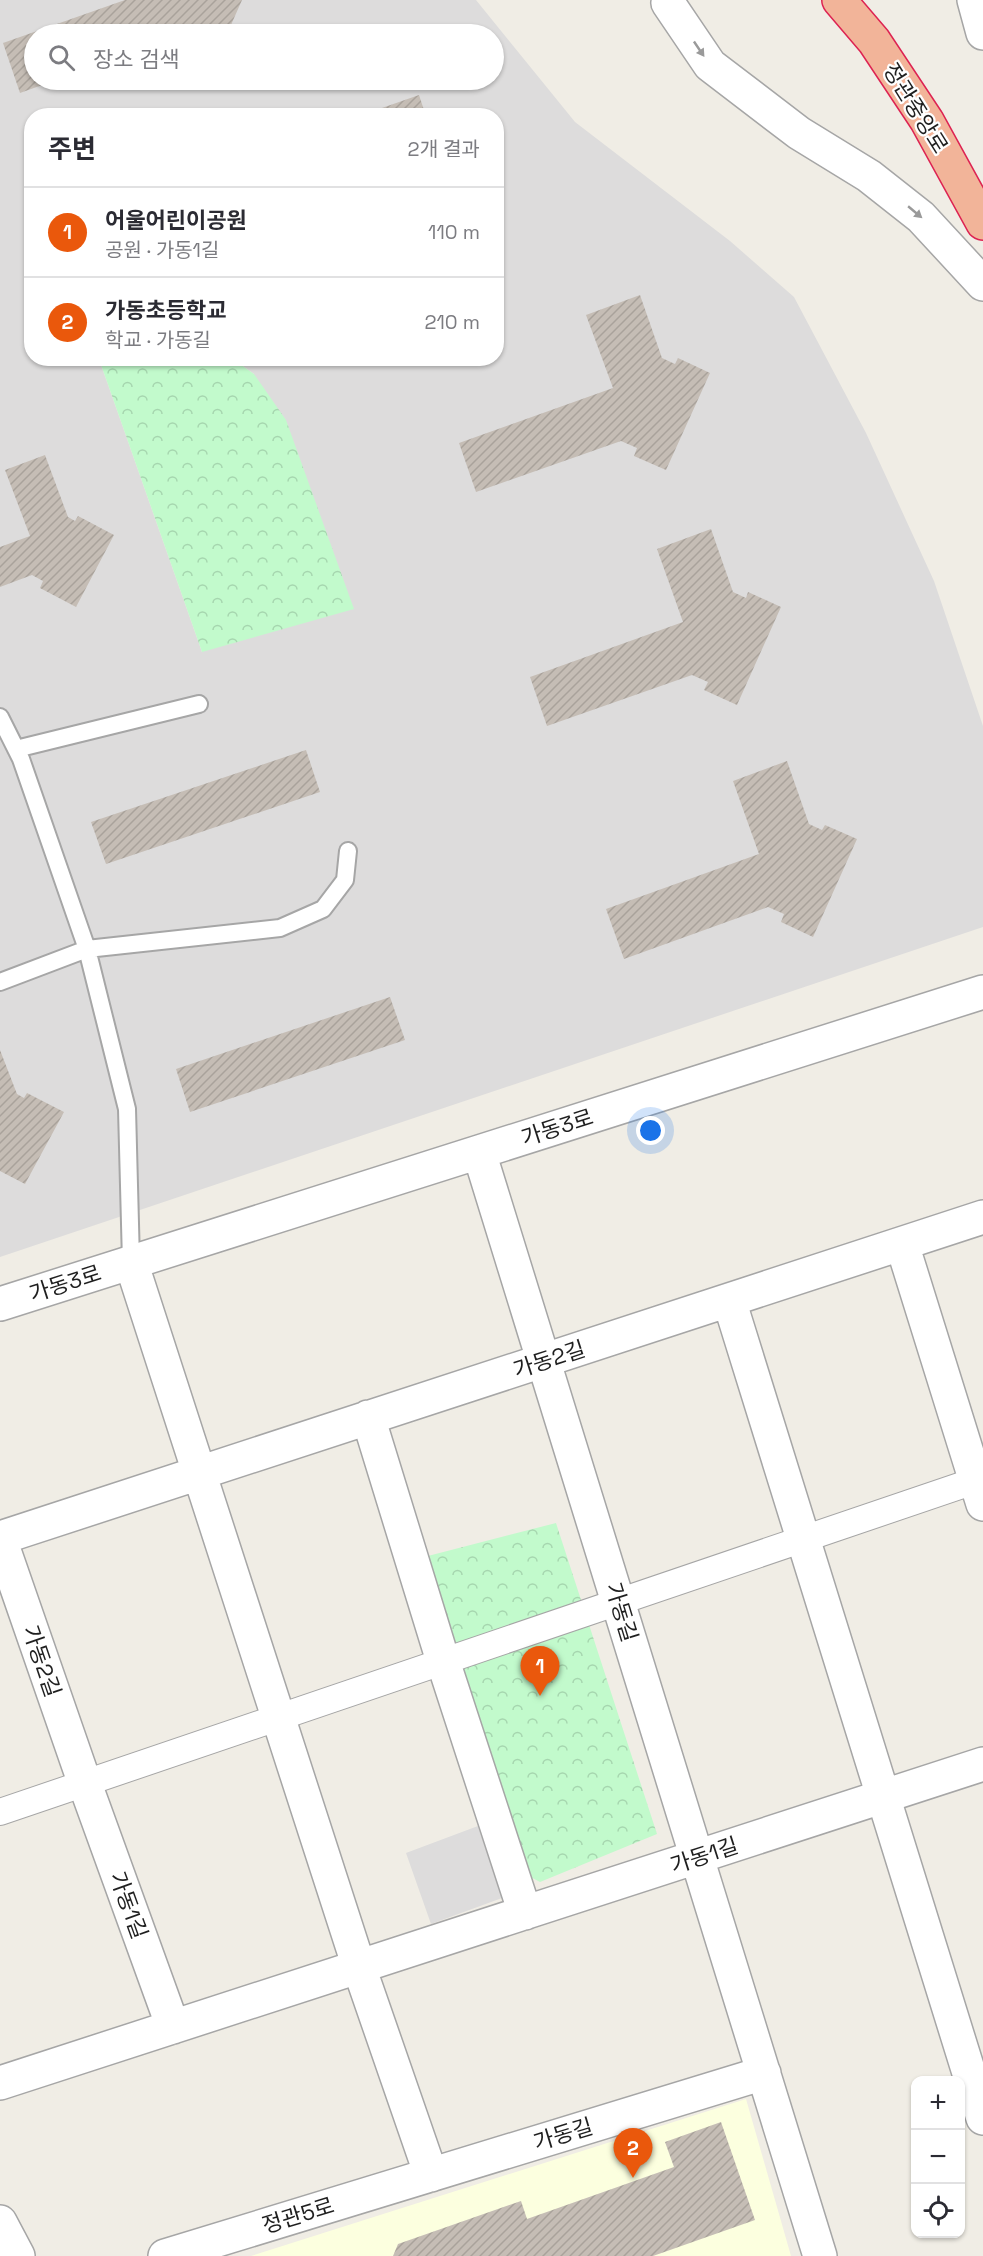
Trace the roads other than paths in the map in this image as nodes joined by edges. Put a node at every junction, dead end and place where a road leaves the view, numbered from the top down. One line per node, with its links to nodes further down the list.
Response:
1 (669, 0): 6 (street, one-way to 6)
2 (839, 0): 5 (highway, 정관중앙로)
3 (974, 0): 4 (street)
4 (983, 33)
5 (983, 223)
6 (983, 284)
7 (199, 704): 9 (lane)
8 (0, 717): 9 (lane)
9 (16, 749): 11 (lane)
10 (348, 851): 11 (lane)
11 (87, 949): 12 (lane); 17 (lane)
12 (0, 982)
13 (983, 992): 14 (street, 가동3로)
14 (479, 1152): 17 (street, 가동3로); 20 (street, 가동길)
15 (983, 1217): 16 (street, 가동2길)
16 (902, 1244): 18 (street, 가동2길); 23 (street)
17 (131, 1262): 19 (street, 가동3로); 22 (street, 가동3로)
18 (729, 1300): 20 (street, 가동2길); 25 (street)
19 (0, 1304)
20 (544, 1360): 21 (street, 가동2길); 26 (street, 가동길)
21 (368, 1417): 22 (street, 가동2길); 27 (street)
22 (199, 1473): 24 (street, 가동2길); 28 (street)
23 (980, 1488): 25 (street)
24 (0, 1538): 30 (street, 가동2길)
25 (804, 1540): 26 (street); 31 (street)
26 (618, 1602): 27 (street); 33 (street, 가동길)
27 (443, 1661): 28 (street); 34 (street)
28 (278, 1718): 30 (street); 35 (street)
29 (983, 1764): 31 (street, 가동1길)
30 (85, 1784): 32 (street); 36 (street, 가동1길)
31 (883, 1796): 33 (street, 가동1길); 39 (street)
32 (0, 1812)
33 (697, 1857): 34 (street, 가동1길); 37 (street, 가동길)
34 (525, 1913): 35 (street, 가동1길)
35 (359, 1966): 36 (street, 가동1길); 40 (street)
36 (173, 2027): 38 (street, 가동1길)
37 (764, 2073): 40 (street, 가동길); 44 (street, 가동길)
38 (0, 2083)
39 (983, 2118)
40 (430, 2175): 43 (street, 정관5로)
41 (0, 2222): 42 (street)
42 (18, 2256)
43 (165, 2256)
44 (820, 2256)

